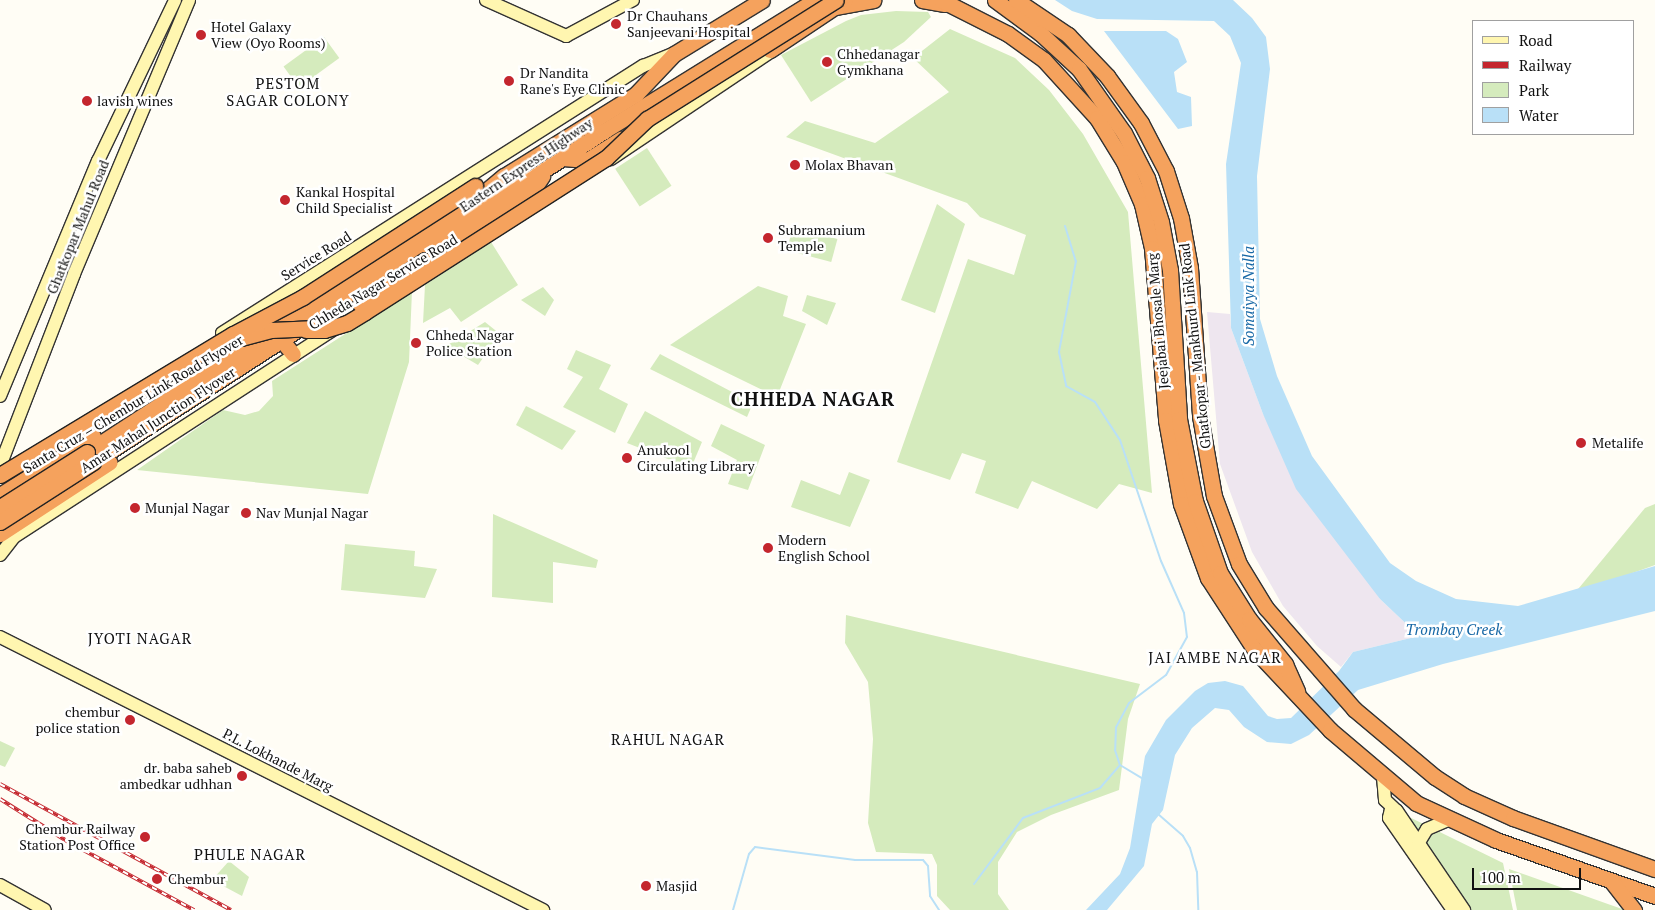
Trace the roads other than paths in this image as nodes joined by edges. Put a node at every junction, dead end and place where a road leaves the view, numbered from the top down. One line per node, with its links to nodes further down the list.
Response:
1 (175, 0): 18 (street, Ghatkopar Mahul Road)
2 (189, 0): 19 (street, Ghatkopar Mahul Road)
3 (486, 0): 4 (street)
4 (633, 0)
5 (762, 0): 14 (highway, Eastern Express Highway)
6 (815, 0): 15 (highway, Eastern Express Highway)
7 (873, 0): 11 (highway)
8 (922, 0): 12 (highway, Jeejabai Bhosale Marg)
9 (994, 0): 34 (highway)
10 (1016, 0): 39 (highway, Ghatkopar - Mankhurd Link Road)
11 (846, 2): 13 (highway); 23 (highway, bridge)
12 (943, 2): 34 (highway, Jeejabai Bhosale Marg)
13 (792, 37): 15 (highway); 24 (street, Chheda Nagar Service Road)
14 (674, 54): 17 (highway, Eastern Express Highway); 20 (street, Service Road)
15 (563, 158): 16 (highway, Eastern Express Highway)
16 (547, 169): 21 (highway, Eastern Express Highway); 23 (highway, Santa Cruz – Chembur Link Road Flyover, bridge)
17 (504, 176): 21 (highway, Eastern Express Highway); 28 (highway, Santa Cruz – Chembur Link Road Flyover, bridge)
18 (44, 290): 19 (street); 25 (street, Ghatkopar Mahul Road)
19 (66, 296): 27 (street, Ghatkopar Mahul Road)
20 (271, 302): 22 (highway); 27 (street, Service Road)
21 (313, 313): 22 (highway); 24 (highway); 26 (highway, Amar Mahal Junction Flyover)
22 (284, 321): 29 (highway)
23 (306, 330): 29 (highway, Santa Cruz – Chembur Link Road Flyover, bridge)
24 (288, 348): 31 (highway)
25 (0, 396)
26 (90, 457): 30 (highway, Amar Mahal Junction Flyover, bridge); 31 (highway, Amar Mahal Junction Flyover, bridge)
27 (0, 467)
28 (0, 474): 29 (street)
29 (2, 491): 31 (street)
30 (0, 508)
31 (7, 530): 32 (street)
32 (0, 555)
33 (0, 637): 44 (street, P.L. Lokhande Marg)
34 (1299, 697): 35 (highway)
35 (1383, 777): 36 (street); 37 (highway)
36 (1391, 809): 38 (street); 45 (street)
37 (1448, 820): 38 (street); 40 (highway)
38 (1418, 844): 46 (street)
39 (1655, 869)
40 (1612, 882): 42 (highway); 47 (highway)
41 (0, 885): 43 (street)
42 (1655, 896)
43 (45, 910)
44 (543, 910)
45 (1453, 910)
46 (1464, 910)
47 (1634, 910)

